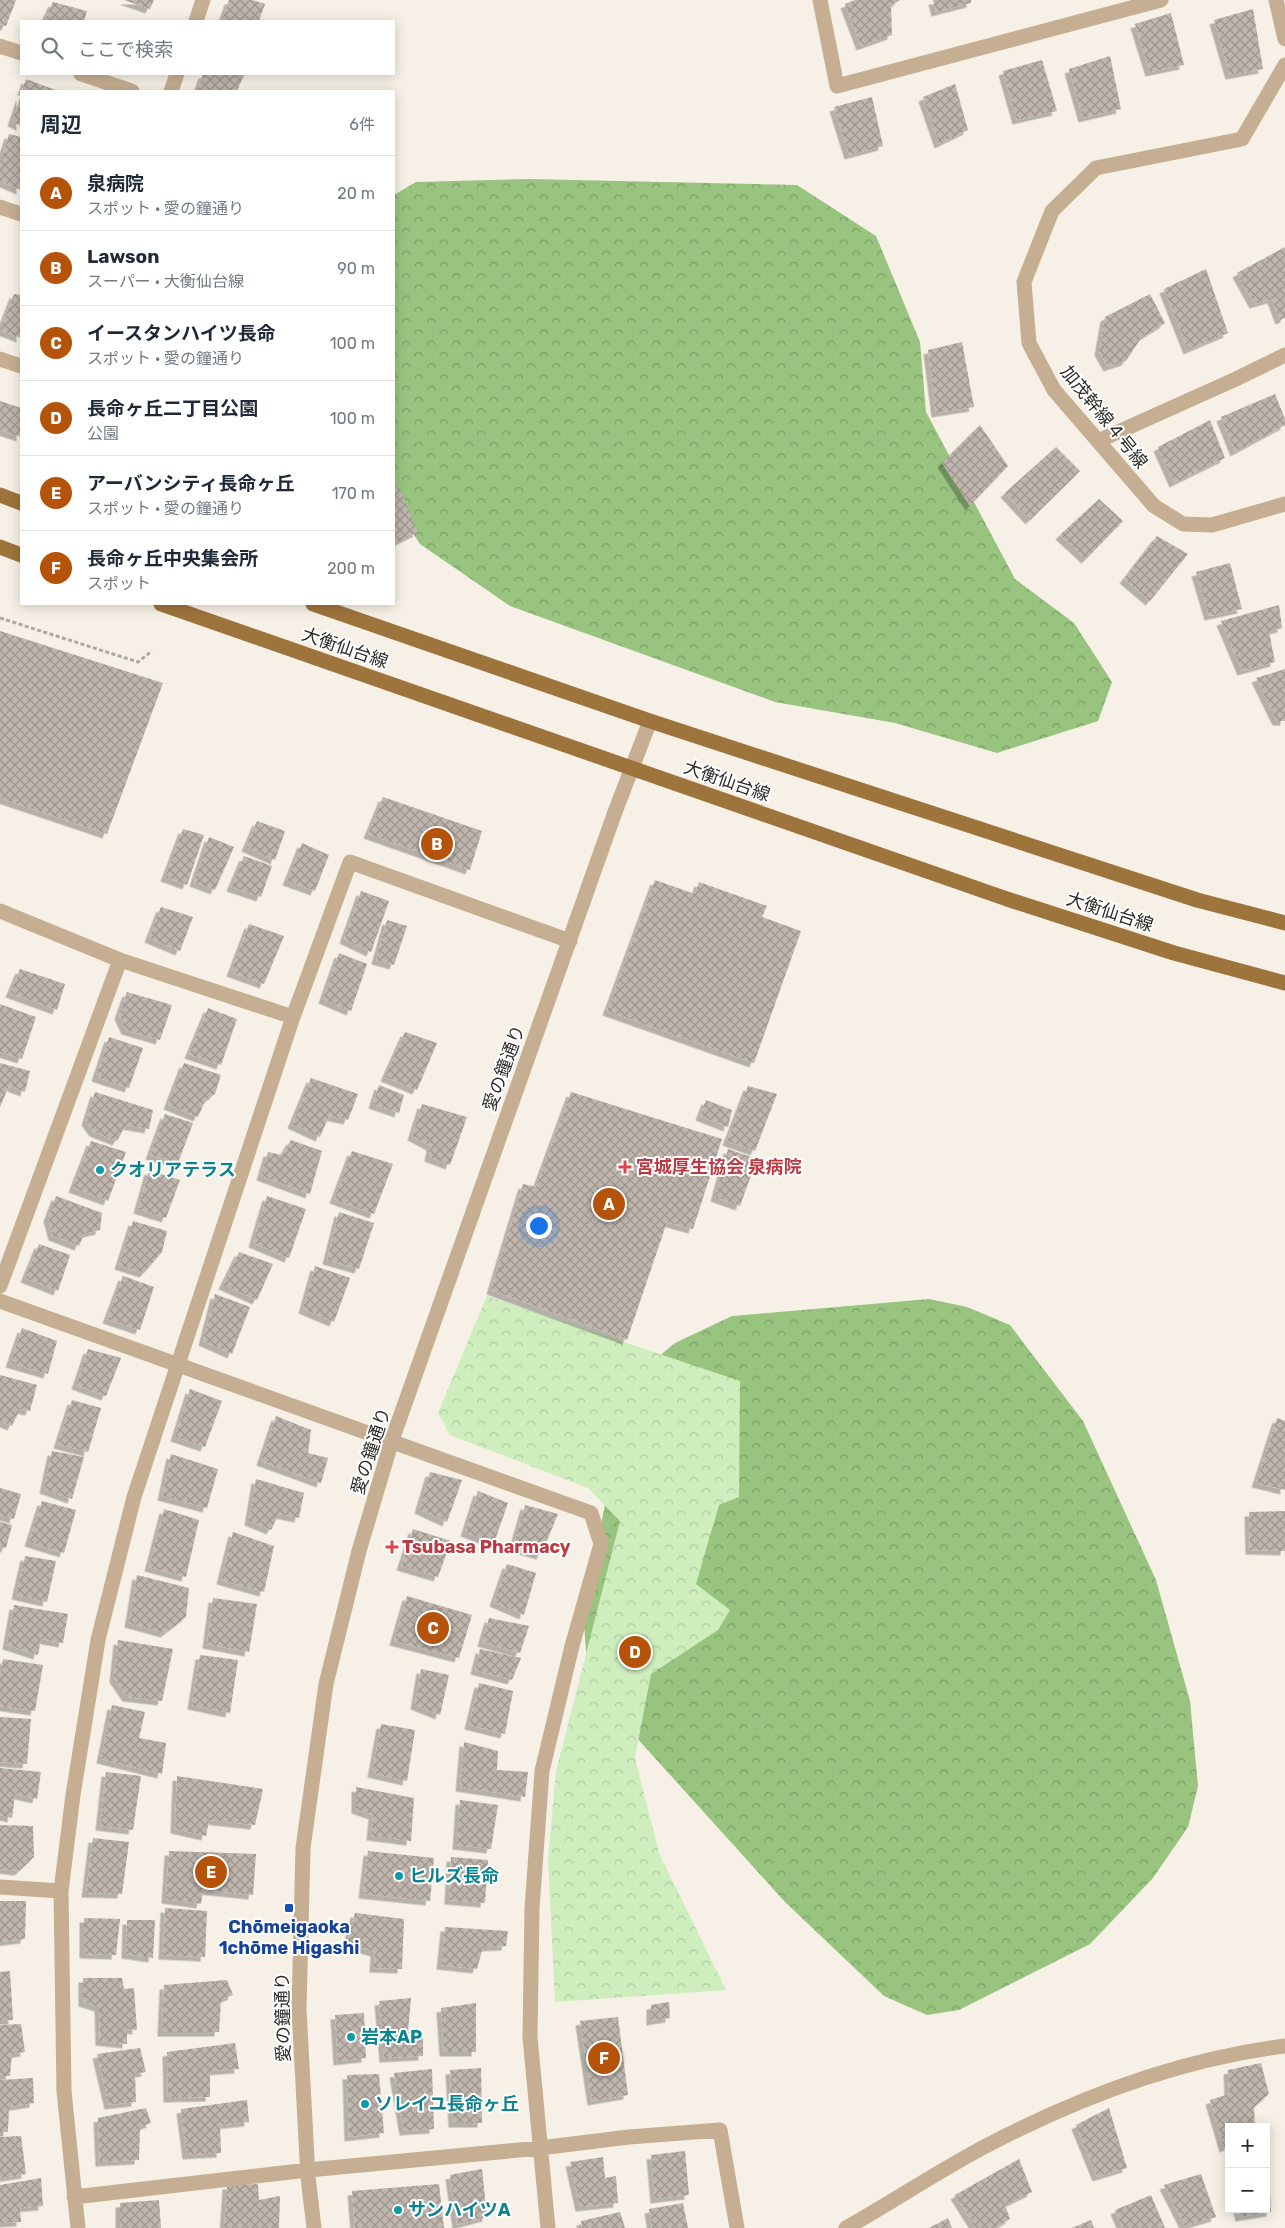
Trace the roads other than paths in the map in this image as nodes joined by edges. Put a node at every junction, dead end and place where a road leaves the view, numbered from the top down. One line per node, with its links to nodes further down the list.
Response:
1 (203, 0): 5 (street)
2 (820, 0): 3 (street)
3 (1161, 0)
4 (1276, 0): 6 (street)
5 (196, 20)
6 (1285, 40)
7 (0, 46): 8 (street)
8 (20, 54)
9 (1285, 65): 19 (street, 加茂幹線４号線)
10 (84, 75): 12 (street)
11 (177, 75): 13 (street)
12 (129, 90)
13 (171, 90)
14 (0, 207): 15 (street)
15 (20, 214)
16 (1285, 355): 19 (street)
17 (0, 359): 18 (street)
18 (20, 366)
19 (1098, 441): 22 (street, 加茂幹線４号線)
20 (0, 495): 21 (main road)
21 (20, 503)
22 (1285, 504)
23 (0, 547): 24 (main road)
24 (20, 554)
25 (164, 605): 28 (main road, 大衡仙台線)
26 (316, 605): 27 (main road, 大衡仙台線)
27 (650, 721): 28 (street, 愛の鐘通り); 30 (main road, 大衡仙台線)
28 (631, 769): 31 (street, 愛の鐘通り); 33 (main road, 大衡仙台線)
29 (0, 910): 32 (street)
30 (1285, 922)
31 (570, 941): 34 (street); 38 (street, 愛の鐘通り)
32 (120, 960): 34 (street); 35 (street)
33 (1285, 983)
34 (293, 1017): 37 (street)
35 (0, 1286)
36 (0, 1301): 37 (street)
37 (177, 1364): 38 (street); 40 (street)
38 (392, 1440): 42 (street); 43 (street, 愛の鐘通り)
39 (0, 1887): 40 (street)
40 (61, 1891): 44 (street)
41 (1285, 2046): 49 (street)
42 (540, 2148): 43 (street); 47 (street); 48 (street)
43 (308, 2170): 44 (street); 46 (street, 愛の鐘通り)
44 (74, 2196): 45 (street)
45 (78, 2228)
46 (314, 2228)
47 (548, 2228)
48 (737, 2228)
49 (846, 2228)

